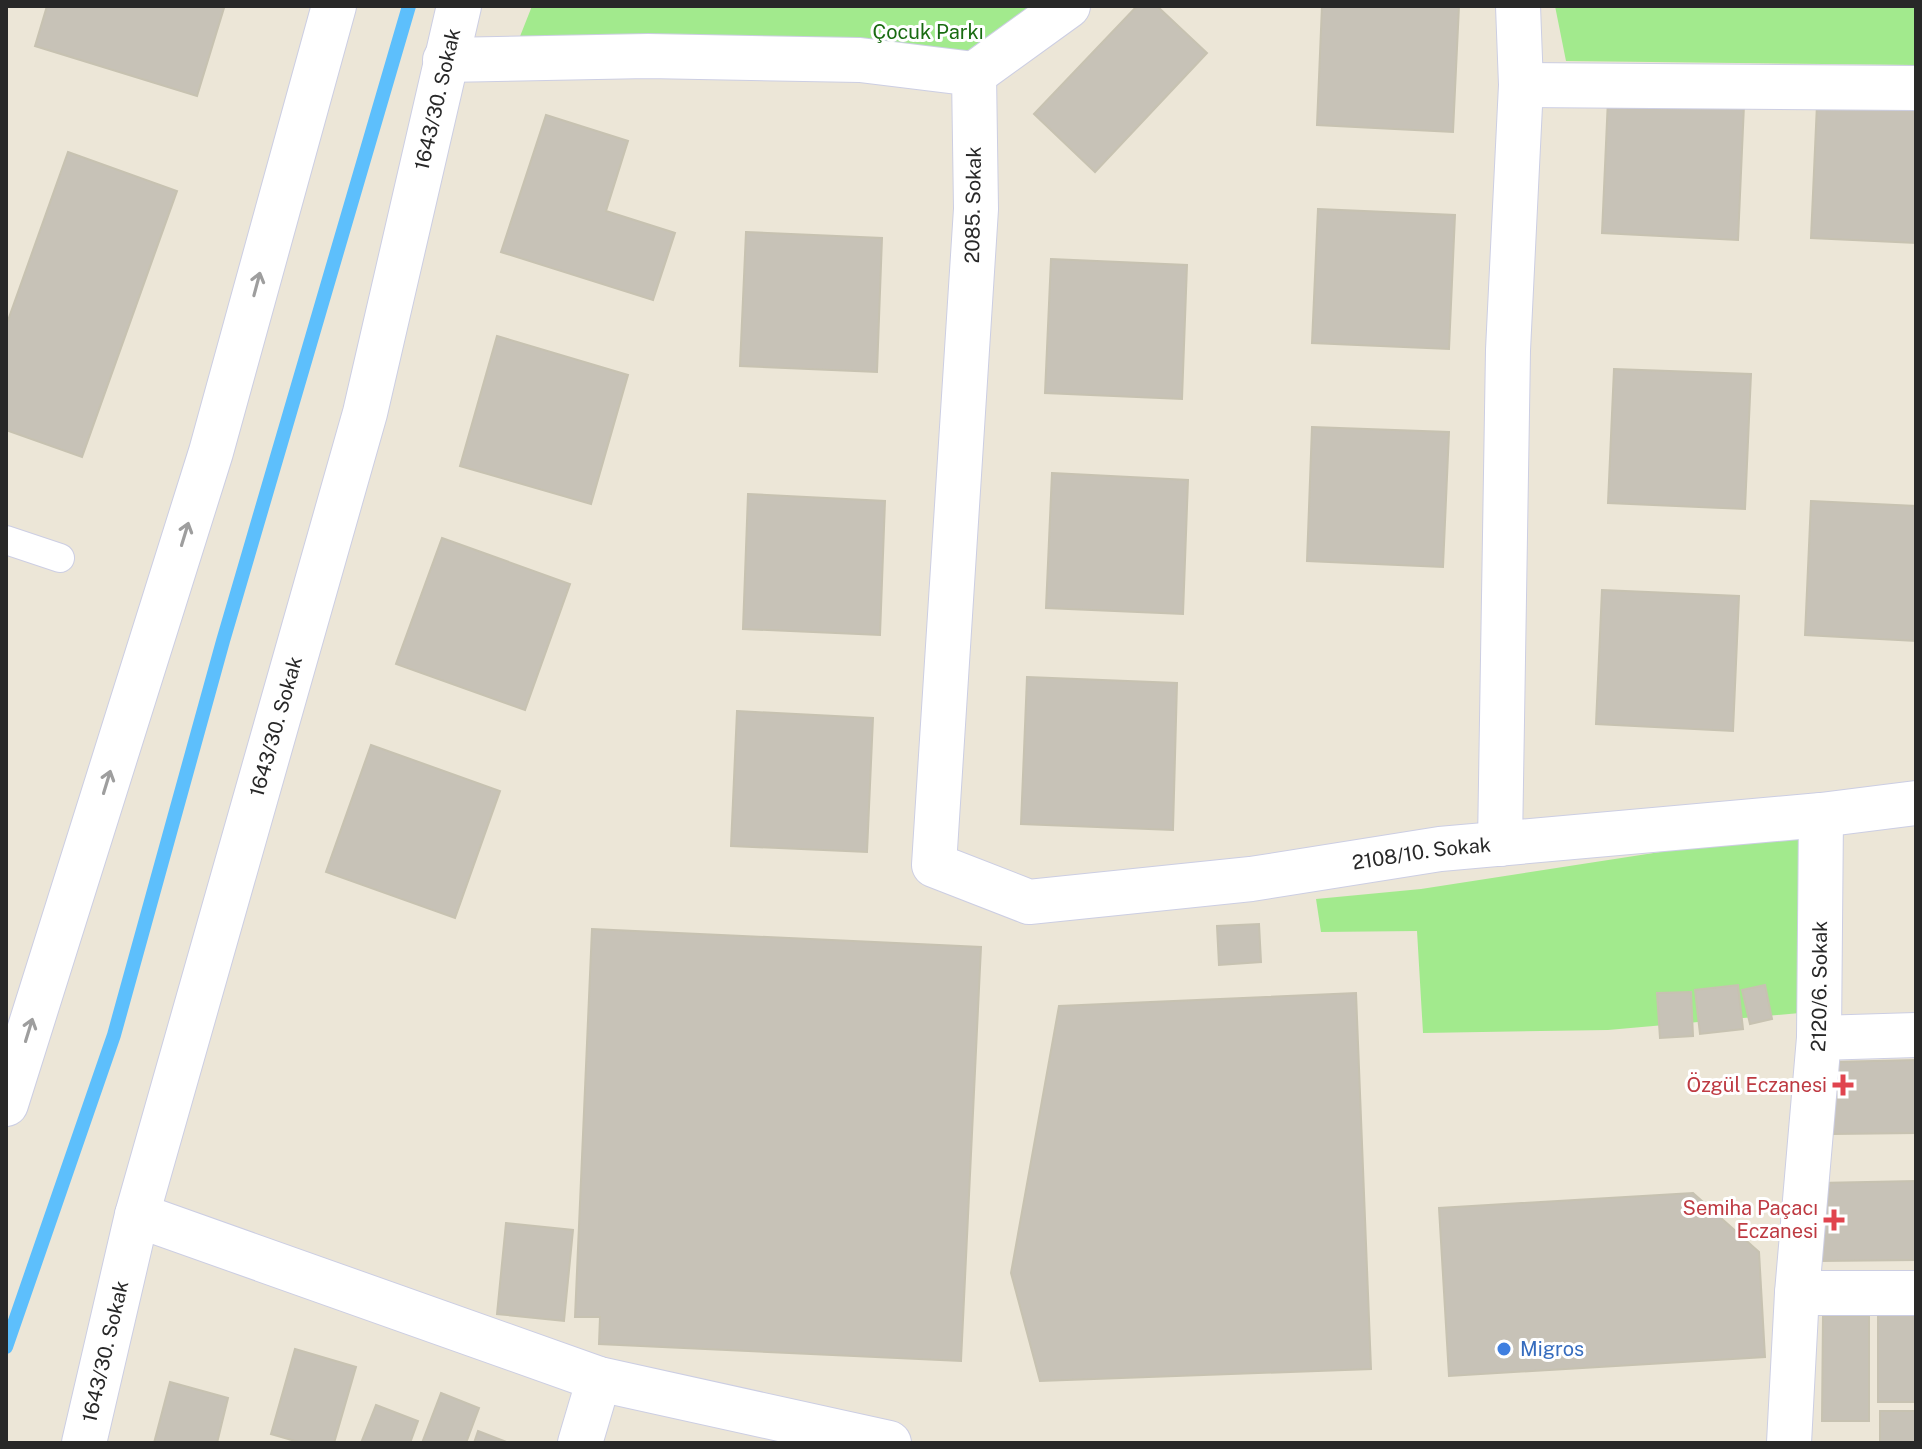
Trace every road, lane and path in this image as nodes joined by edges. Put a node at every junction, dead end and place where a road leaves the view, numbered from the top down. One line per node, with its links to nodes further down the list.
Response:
1 (334, 6): 17 (street, one-way to 1)
2 (459, 6): 5 (street, 1643/30. Sokak)
3 (1068, 6): 6 (street)
4 (1518, 6): 7 (street)
5 (445, 60): 6 (street); 18 (street, 1643/30. Sokak)
6 (974, 74): 14 (street, 2085. Sokak)
7 (1521, 85): 8 (street); 13 (street)
8 (1916, 88)
9 (6, 540): 10 (lane)
10 (60, 558)
11 (1916, 803): 12 (street, 2108/10. Sokak)
12 (1821, 815): 13 (street, 2108/10. Sokak); 16 (street, 2120/6. Sokak)
13 (1500, 844): 14 (street, 2108/10. Sokak)
14 (934, 865)
15 (1916, 1035): 16 (street)
16 (1819, 1038): 19 (street, 2120/6. Sokak)
17 (6, 1104)
18 (137, 1215): 21 (street); 22 (street, 1643/30. Sokak)
19 (1797, 1293): 20 (street); 25 (street, 2120/6. Sokak)
20 (1916, 1293)
21 (599, 1379): 23 (street); 24 (street)
22 (84, 1443)
23 (580, 1443)
24 (889, 1443)
25 (1789, 1443)

